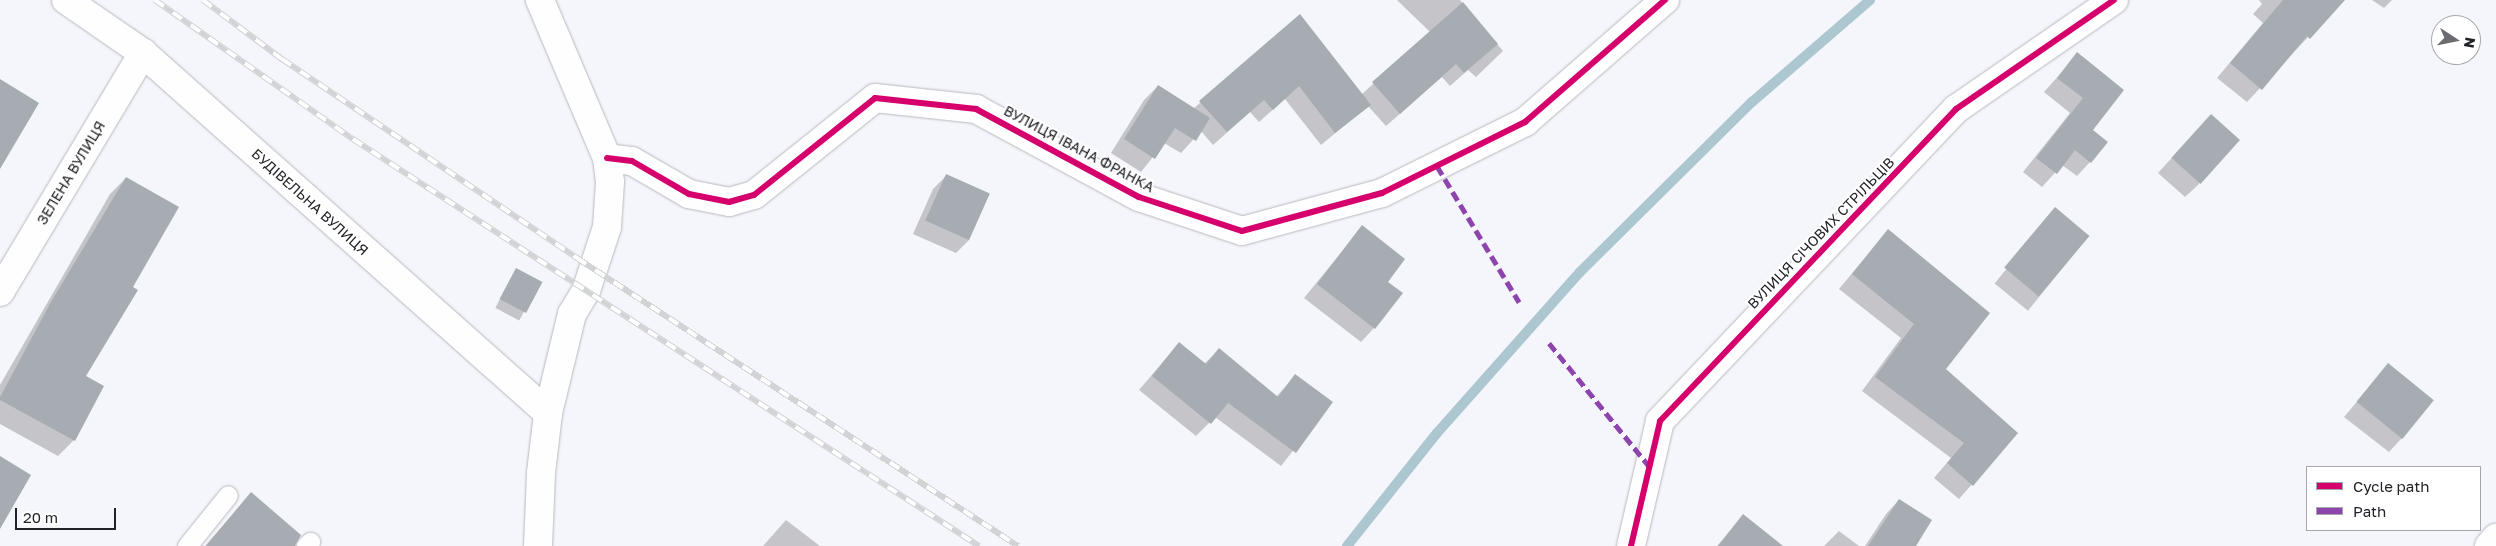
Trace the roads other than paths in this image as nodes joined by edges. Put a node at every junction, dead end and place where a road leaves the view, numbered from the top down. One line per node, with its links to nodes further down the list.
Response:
1 (66, 0): 5 (street, БУДІВЕЛЬНА ВУЛИЦЯ)
2 (540, 0): 6 (street)
3 (1665, 0): 6 (street, ВУЛИЦЯ ІВАНА ФРАНКА)
4 (2114, 0): 13 (street, ВУЛИЦЯ СІЧОВИХ СТРІЛЬЦІВ)
5 (142, 53): 7 (street, ЗЕЛЕНА ВУЛИЦЯ); 8 (street, БУДІВЕЛЬНА ВУЛИЦЯ)
6 (607, 158): 8 (street)
7 (0, 292)
8 (548, 412): 12 (street)
9 (228, 495): 11 (lane)
10 (2496, 538): 14 (street)
11 (187, 546)
12 (538, 546)
13 (1631, 546)
14 (2489, 546)

